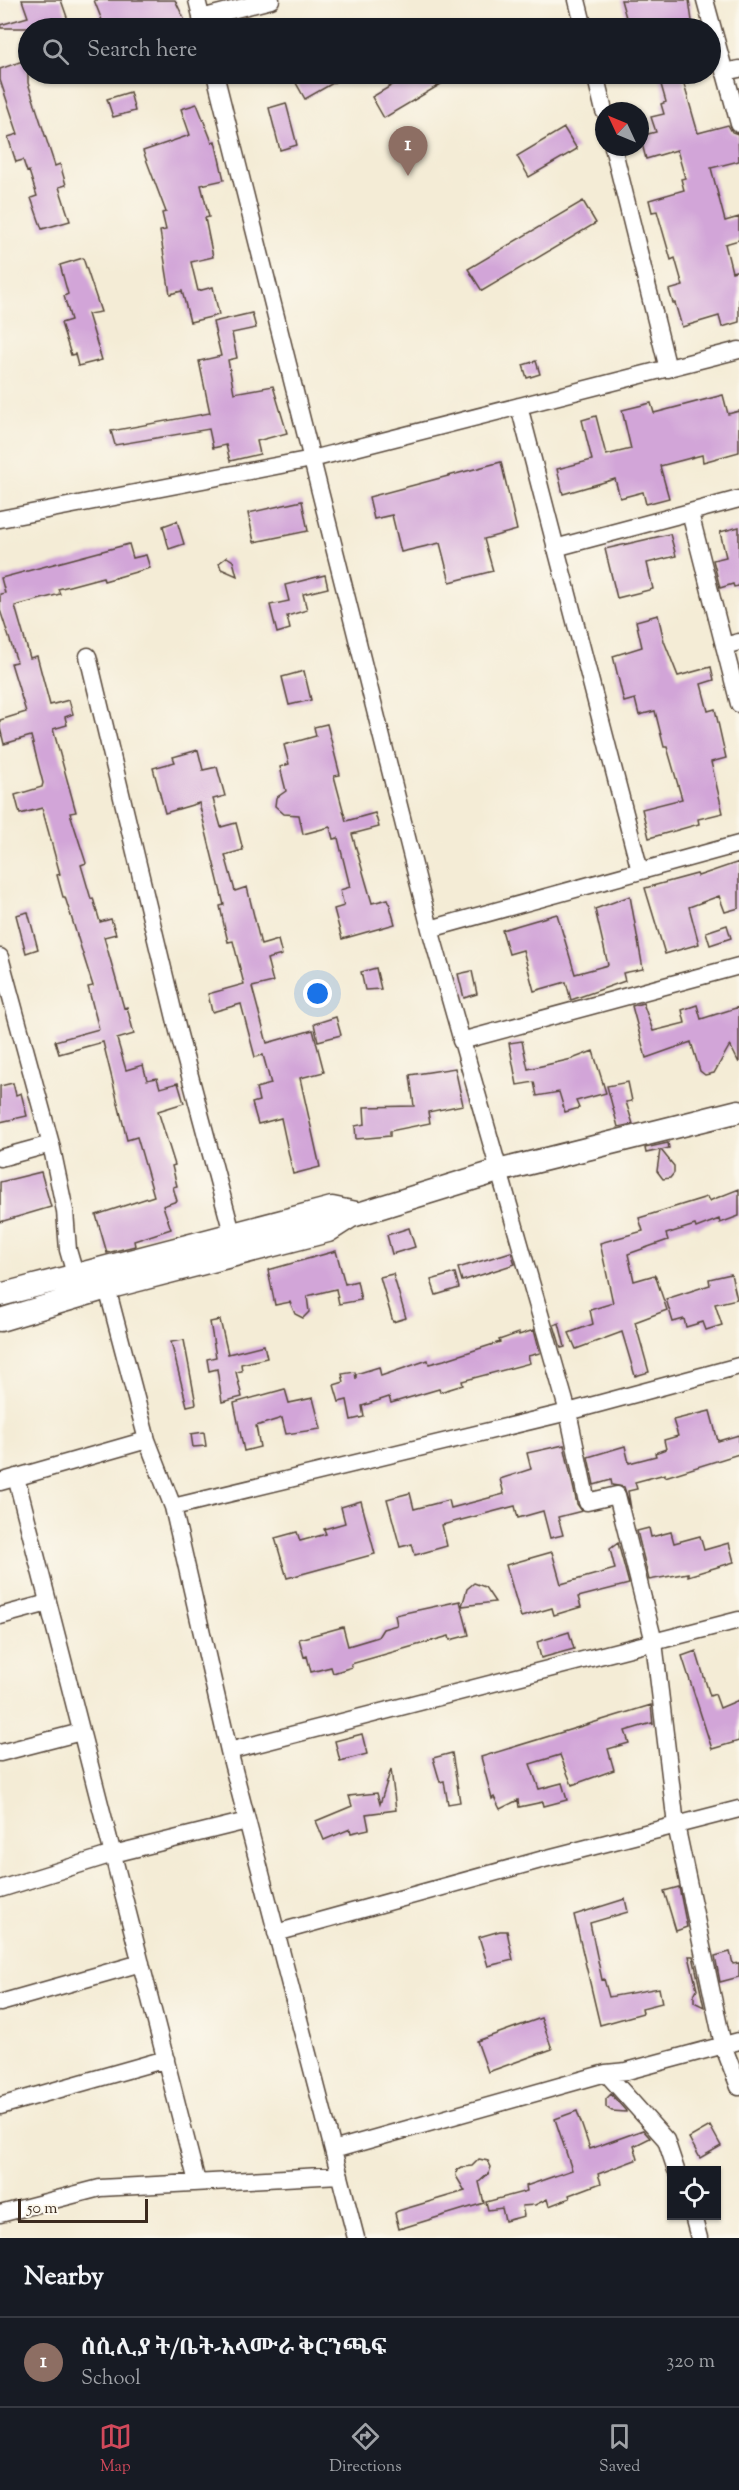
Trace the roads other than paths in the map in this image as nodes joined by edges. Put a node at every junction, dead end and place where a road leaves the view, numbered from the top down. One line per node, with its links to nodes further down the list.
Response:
1 (197, 0): 5 (street)
2 (271, 0): 6 (street)
3 (577, 0): 7 (street)
4 (705, 0): 8 (street)
5 (201, 18)
6 (217, 18)
7 (582, 18)
8 (712, 18)
9 (721, 43): 10 (street)
10 (731, 70): 14 (street)
11 (218, 84): 19 (street)
12 (597, 84): 13 (street)
13 (602, 102)
14 (739, 124)
15 (615, 156): 17 (street)
16 (739, 350): 17 (street)
17 (668, 369): 18 (street)
18 (519, 406): 19 (street); 23 (street)
19 (312, 459): 22 (street); 29 (street)
20 (739, 499): 21 (street)
21 (690, 513): 23 (street); 24 (street)
22 (0, 519)
23 (555, 548): 28 (street)
24 (732, 644): 26 (street)
25 (88, 656): 39 (street)
26 (739, 704)
27 (739, 844): 28 (street)
28 (640, 871): 29 (street)
29 (430, 929): 33 (street)
30 (0, 957): 32 (street)
31 (739, 966): 33 (street)
32 (8, 1023): 35 (street)
33 (461, 1041): 37 (street)
34 (739, 1111): 37 (street)
35 (51, 1144): 36 (street); 40 (street)
36 (0, 1158)
37 (498, 1171): 38 (street); 45 (street)
38 (351, 1216): 39 (street); 41 (street)
39 (232, 1233): 40 (street)
40 (75, 1274): 42 (street)
41 (108, 1288): 43 (street); 46 (street)
42 (0, 1295)
43 (0, 1320)
44 (739, 1366): 45 (street)
45 (568, 1412): 48 (street); 52 (street)
46 (147, 1440): 47 (street); 48 (street)
47 (8, 1480): 49 (street)
48 (173, 1507): 54 (street)
49 (48, 1603): 50 (street); 53 (street)
50 (0, 1616)
51 (739, 1620): 52 (street)
52 (654, 1642): 54 (street); 58 (street)
53 (81, 1732): 55 (street); 59 (street)
54 (229, 1750): 57 (street)
55 (0, 1754)
56 (739, 1809): 58 (street)
57 (247, 1821): 59 (street); 61 (street)
58 (676, 1825): 61 (street); 64 (street)
59 (113, 1854): 60 (street); 62 (street)
60 (0, 1889)
61 (276, 1933): 69 (street)
62 (141, 1963): 63 (street); 65 (street)
63 (0, 2003)
64 (731, 2043): 66 (street); 67 (street)
65 (166, 2059): 68 (street); 72 (street)
66 (606, 2073): 69 (street); 70 (street)
67 (739, 2088)
68 (0, 2106)
69 (333, 2150): 71 (street)
70 (675, 2166)
71 (340, 2175): 72 (street); 75 (street)
72 (197, 2182): 73 (street)
73 (0, 2214)
74 (694, 2220): 76 (street)
75 (356, 2238)
76 (699, 2238)

